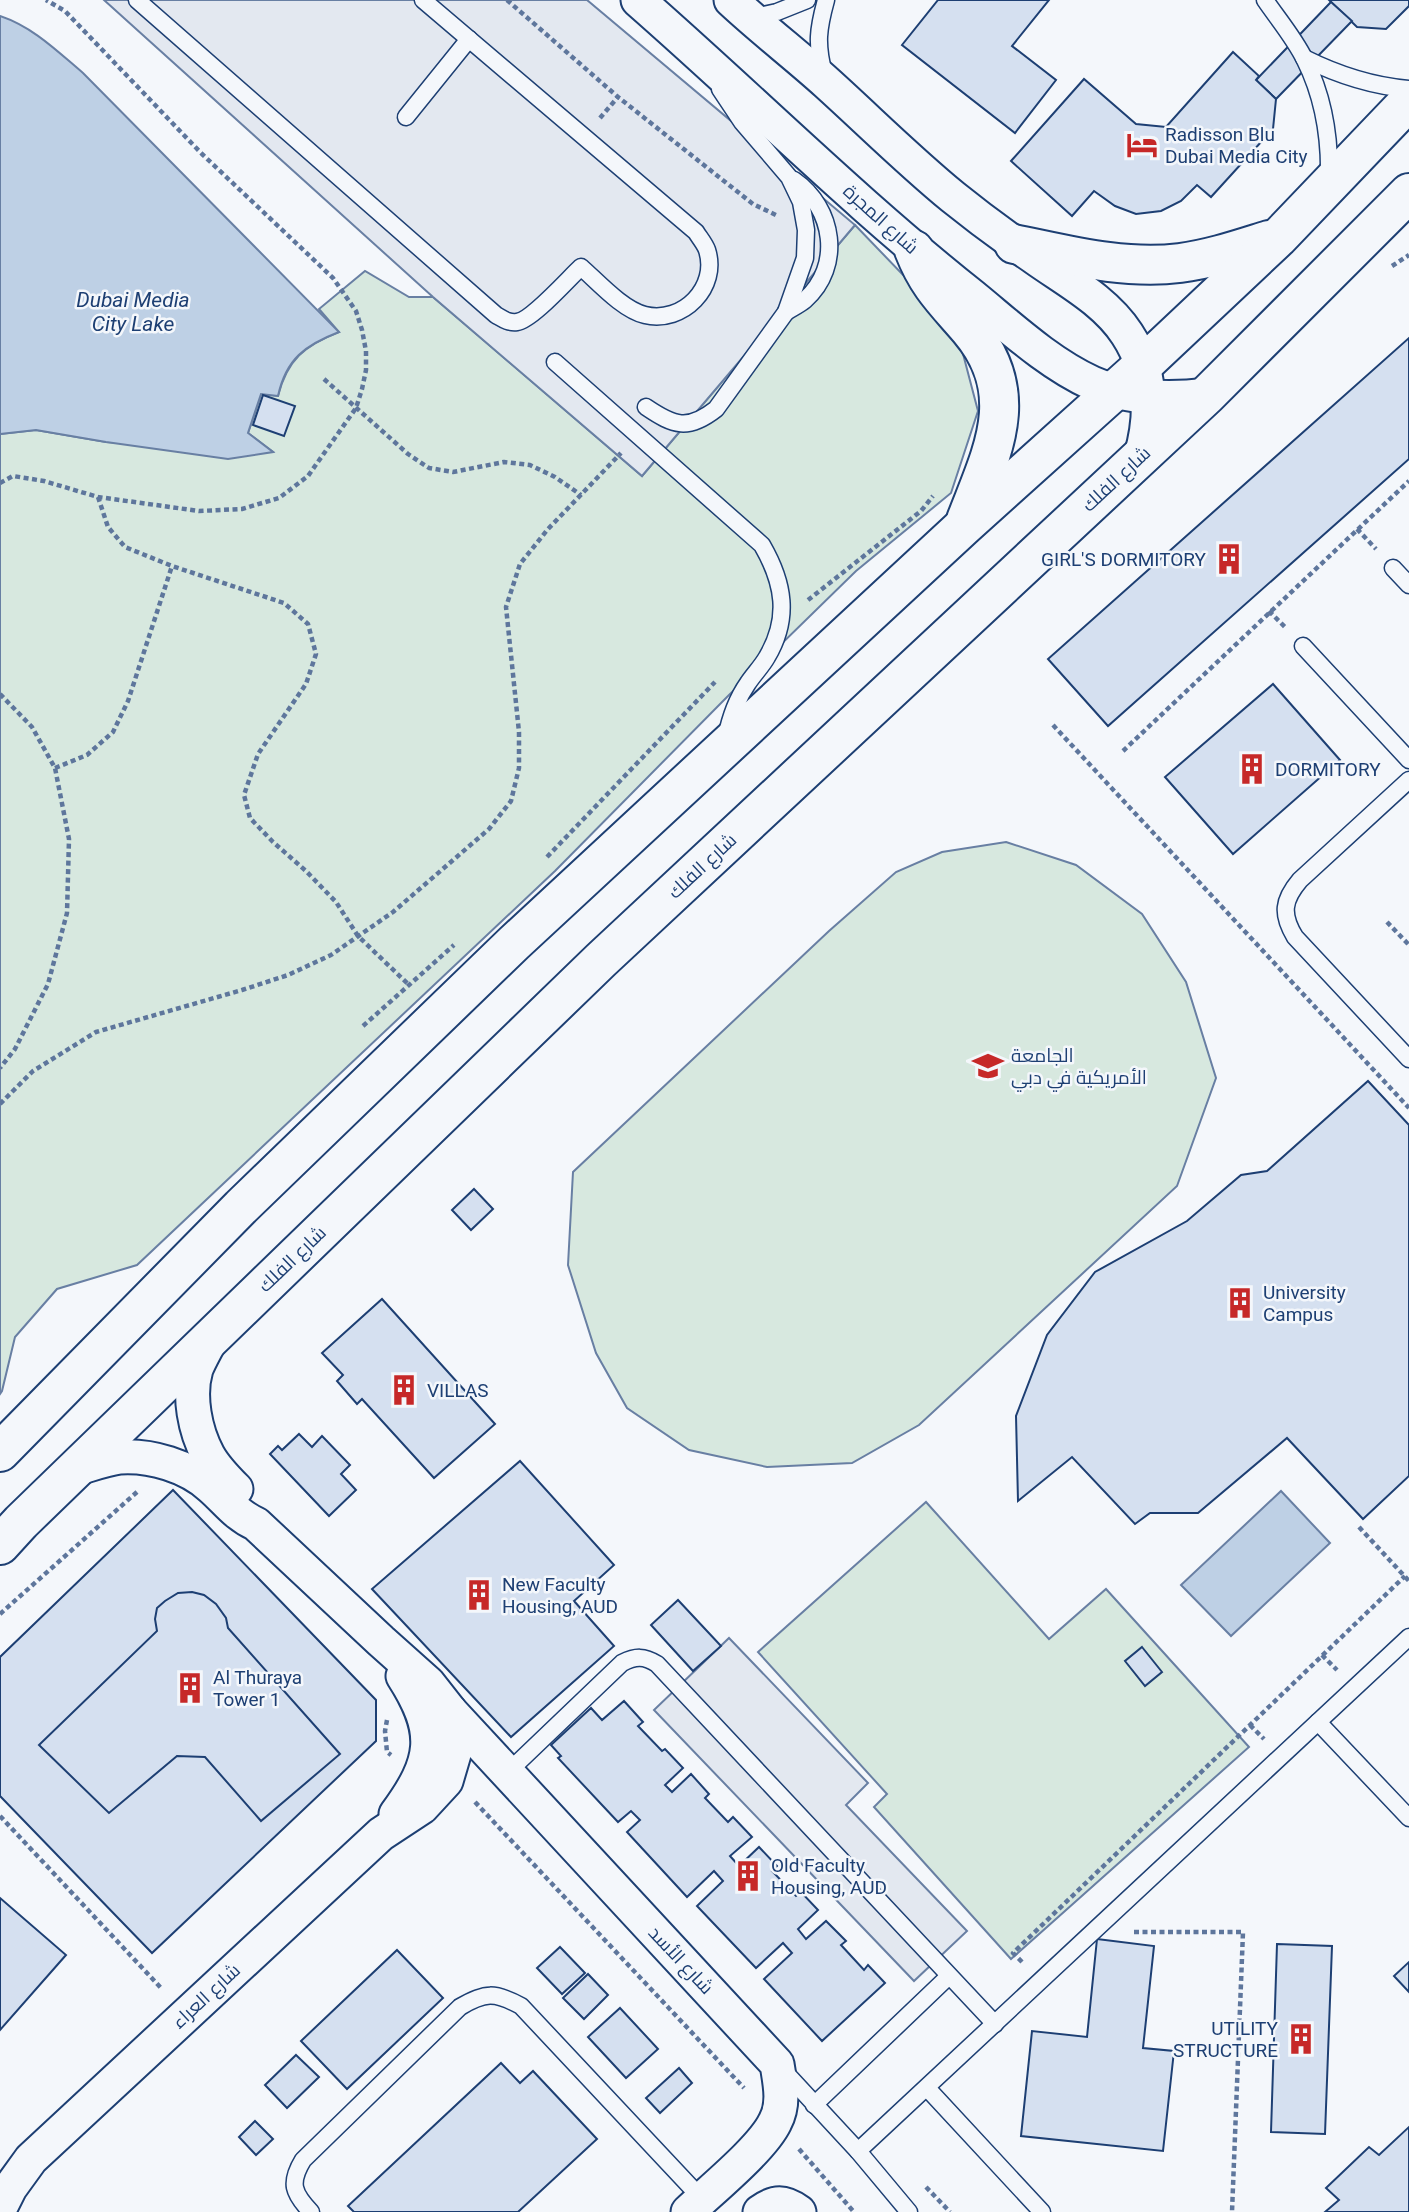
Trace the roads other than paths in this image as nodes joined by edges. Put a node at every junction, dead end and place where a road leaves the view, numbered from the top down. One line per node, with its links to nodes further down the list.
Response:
1 (137, 0): 8 (lane)
2 (424, 0): 8 (lane)
3 (638, 0): 10 (street, شارع المجرة)
4 (807, 0): 7 (lane)
5 (826, 0): 11 (lane)
6 (1265, 0): 9 (lane)
7 (741, 9): 11 (street)
8 (469, 39): 14 (lane)
9 (1304, 58): 12 (lane); 16 (lane)
10 (708, 61): 15 (lane); 21 (street, شارع المجرة)
11 (827, 83): 20 (street)
12 (1409, 89)
13 (1409, 102): 16 (street)
14 (406, 117)
15 (789, 177): 22 (lane); 22 (lane)
16 (1328, 187): 19 (street)
17 (1409, 193): 18 (street, شارع الفلك)
18 (1394, 223): 25 (street, شارع الفلك)
19 (1278, 237): 20 (street); 24 (street)
20 (1014, 244): 24 (street)
21 (914, 250): 24 (street, شارع المجرة); 28 (street)
22 (786, 312): 26 (lane)
23 (555, 362): 32 (lane)
24 (1135, 385): 25 (street, شارع المجرة); 27 (street); 28 (street)
25 (1207, 395): 27 (street, شارع الفلك)
26 (646, 407)
27 (1141, 456): 36 (street, شارع الفلك)
28 (964, 526): 32 (street)
29 (1393, 568): 30 (lane)
30 (1409, 585)
31 (1303, 646): 33 (lane)
32 (723, 748): 37 (street)
33 (1409, 761)
34 (1409, 780): 35 (lane)
35 (1409, 1059)
36 (212, 1338): 38 (street, شارع الفلك); 39 (street)
37 (0, 1452)
38 (78, 1468): 39 (street); 40 (street, شارع الفلك)
39 (257, 1524): 42 (street)
40 (0, 1545)
41 (1409, 1637): 44 (lane)
42 (381, 1641): 43 (street, شارع العراء); 47 (street, شارع العراء)
43 (450, 1712): 45 (street, شارع الأسد); 47 (street, شارع العراء)
44 (1318, 1722): 46 (lane); 49 (lane)
45 (507, 1773): 48 (lane); 50 (street, شارع الأسد)
46 (1409, 1818)
47 (381, 1834): 54 (street, شارع العراء)
48 (949, 1976): 49 (lane); 52 (lane)
49 (995, 2024): 51 (lane)
50 (777, 2064): 52 (lane, شارع الأسد); 56 (street)
51 (927, 2088): 53 (lane); 62 (lane)
52 (814, 2105): 53 (lane, شارع الأسد)
53 (858, 2151): 61 (lane, شارع الأسد)
54 (31, 2160): 55 (street, شارع العراء); 57 (street, شارع العراء)
55 (0, 2176)
56 (695, 2206): 58 (lane)
57 (0, 2208)
58 (312, 2212)
59 (760, 2212): 60 (street)
60 (799, 2212)
61 (909, 2212)
62 (1042, 2212)

